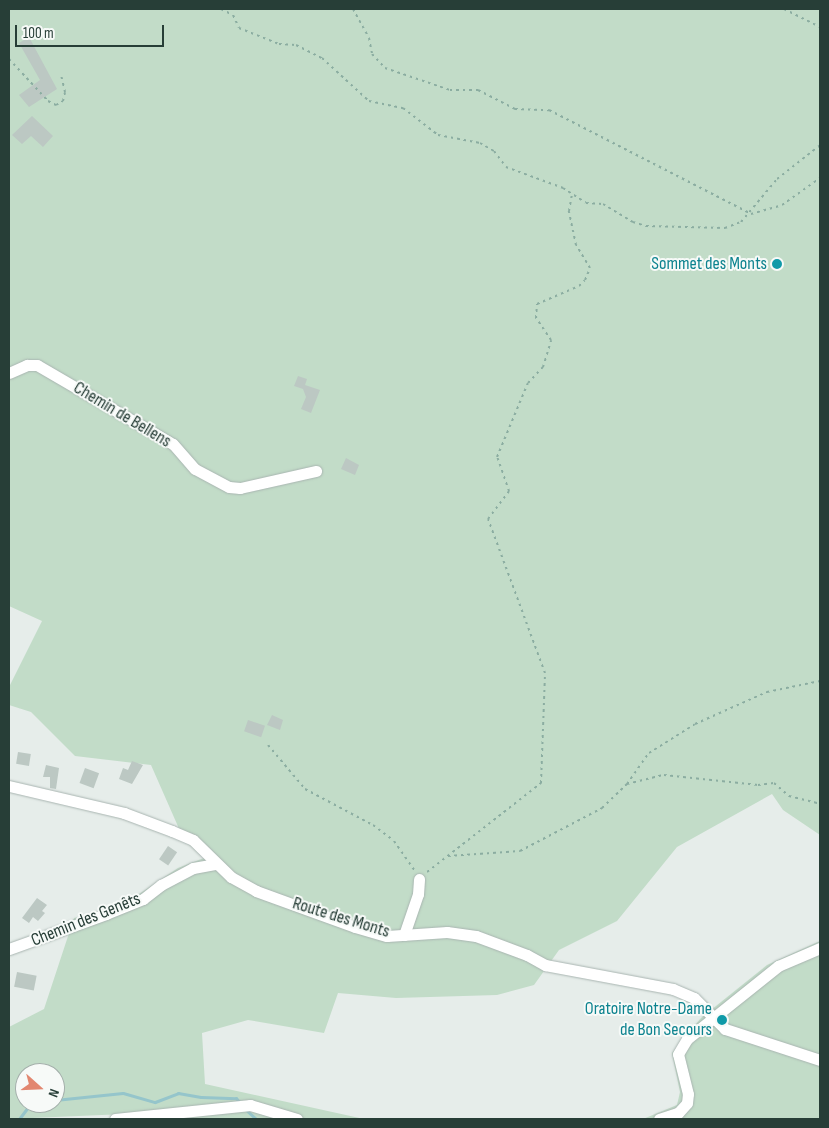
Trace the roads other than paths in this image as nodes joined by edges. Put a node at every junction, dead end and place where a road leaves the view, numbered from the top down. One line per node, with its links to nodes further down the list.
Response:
1 (9, 373): 2 (street, Chemin de Bellens)
2 (316, 471)
3 (9, 786): 4 (street, Route des Monts)
4 (215, 864): 6 (street, Route des Monts); 8 (street, Chemin des Genêts)
5 (419, 879): 6 (street)
6 (404, 935): 9 (street, Route des Monts)
7 (820, 948): 9 (street)
8 (9, 949)
9 (711, 1019): 10 (street); 13 (street)
10 (820, 1060)
11 (115, 1119): 12 (street)
12 (297, 1119)
13 (659, 1119)

